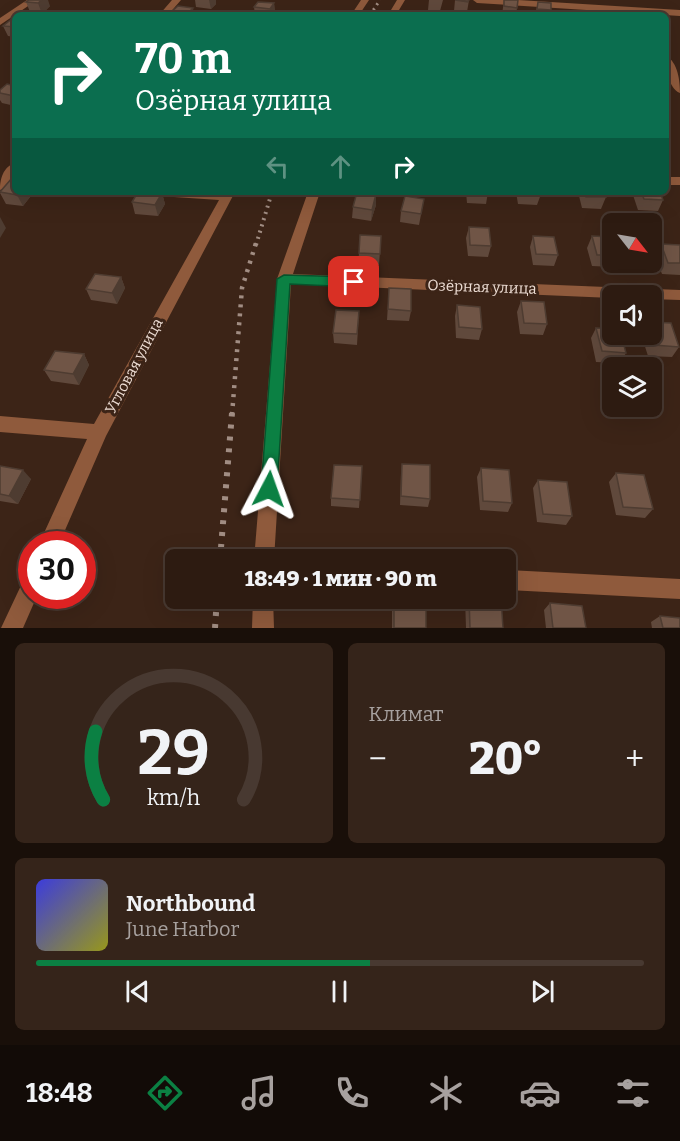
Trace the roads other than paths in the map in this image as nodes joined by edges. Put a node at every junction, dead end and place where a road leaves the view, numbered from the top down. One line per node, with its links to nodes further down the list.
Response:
1 (33, 0): 4 (street)
2 (177, 0): 5 (street)
3 (477, 0): 6 (street)
4 (15, 12)
5 (166, 12)
6 (633, 12)
7 (669, 66): 8 (street)
8 (676, 86)
9 (10, 169): 10 (street)
10 (0, 186)
11 (226, 195): 16 (street, Угловая улица)
12 (313, 195): 13 (street)
13 (284, 279): 14 (street, Озёрная улица); 18 (street)
14 (680, 295)
15 (0, 424): 16 (street)
16 (99, 432): 17 (street, Угловая улица)
17 (55, 531)
18 (265, 549)
19 (516, 581): 20 (street)
20 (680, 589)
21 (21, 609): 23 (street)
22 (263, 609): 24 (street)
23 (12, 628)
24 (263, 628)

